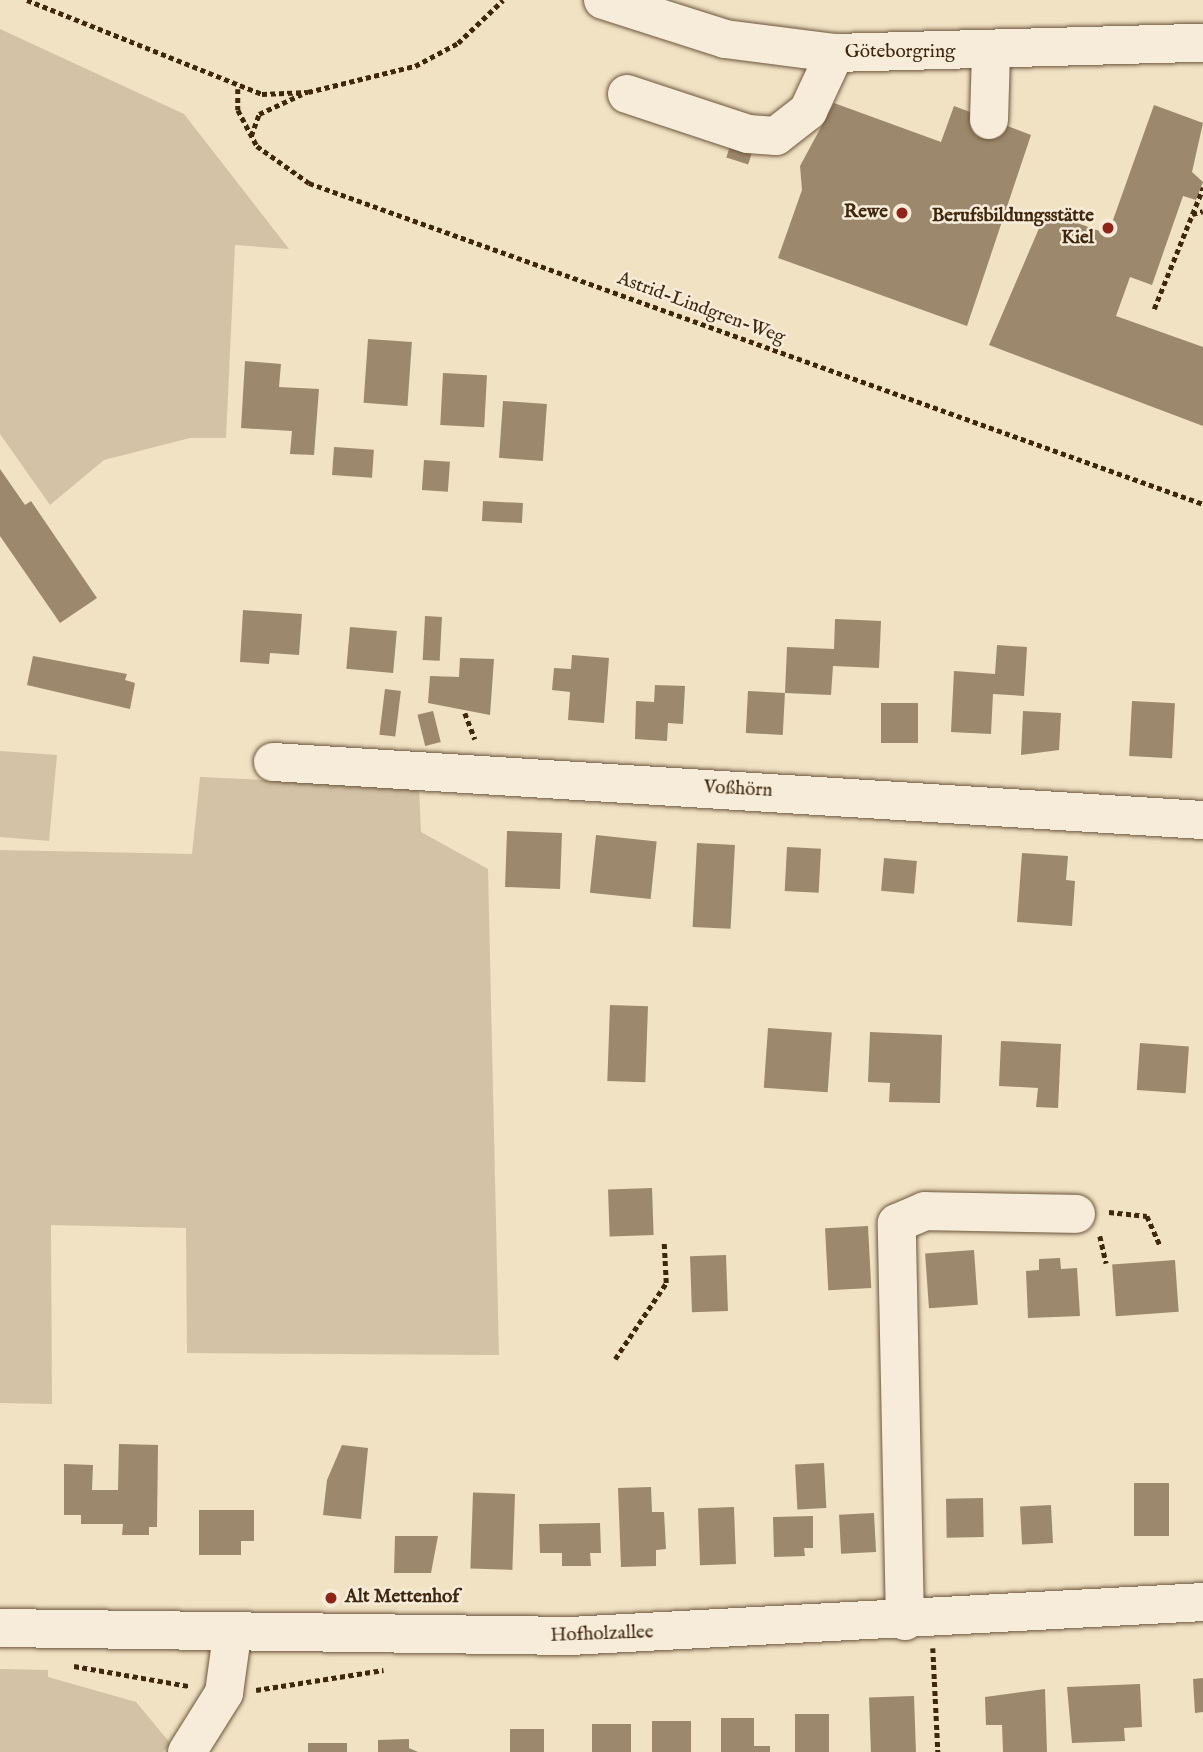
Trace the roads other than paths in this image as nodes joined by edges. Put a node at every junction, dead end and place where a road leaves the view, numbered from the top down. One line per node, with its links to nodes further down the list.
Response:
1 (609, 1): 4 (street, Göteborgring)
2 (1203, 43): 3 (street, Göteborgring)
3 (990, 51): 4 (street, Göteborgring); 6 (street)
4 (835, 53): 5 (street)
5 (627, 94)
6 (989, 120)
7 (273, 762): 8 (street, Voßhörn)
8 (1203, 820)
9 (1076, 1214): 11 (street)
10 (1203, 1602): 11 (street, Hofholzallee)
11 (918, 1620): 13 (street, Hofholzallee)
12 (0, 1628): 13 (street, Hofholzallee)
13 (232, 1635): 14 (street)
14 (191, 1751)

